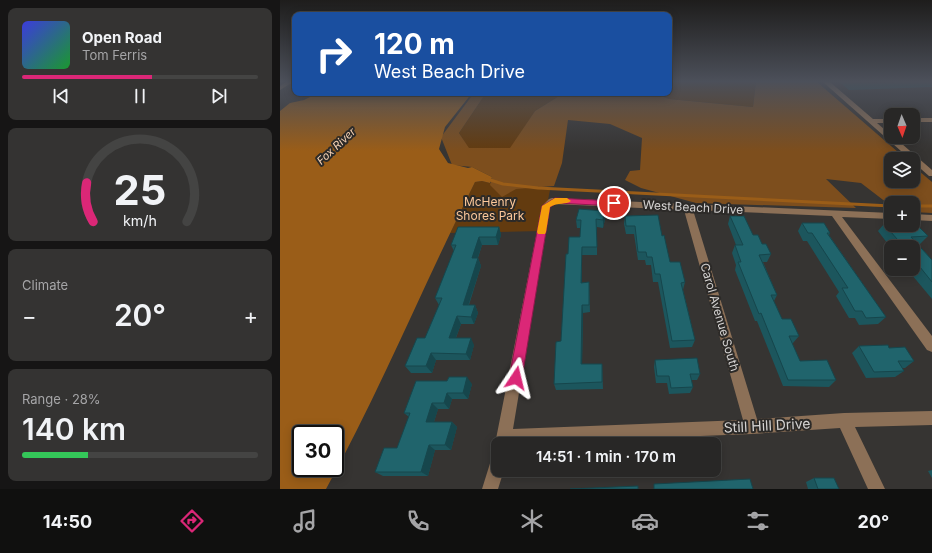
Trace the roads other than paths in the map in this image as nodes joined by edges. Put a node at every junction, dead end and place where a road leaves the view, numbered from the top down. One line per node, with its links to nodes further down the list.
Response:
1 (852, 105): 4 (street)
2 (920, 120): 3 (street)
3 (932, 120)
4 (871, 121): 5 (street); 6 (street)
5 (884, 121)
6 (932, 174)
7 (688, 207): 8 (street, West Beach Drive); 15 (street, Carol Avenue South); 16 (street, West Beach Drive)
8 (834, 213): 9 (street, West Beach Drive); 12 (street)
9 (884, 216)
10 (920, 217): 11 (street)
11 (932, 218)
12 (932, 346)
13 (932, 418): 14 (street, Still Hill Drive)
14 (844, 420): 15 (street, Still Hill Drive); 20 (street)
15 (752, 427): 17 (street, Still Hill Drive)
16 (505, 437)
17 (575, 437)
18 (494, 477): 19 (street)
19 (490, 489)
20 (877, 489)

